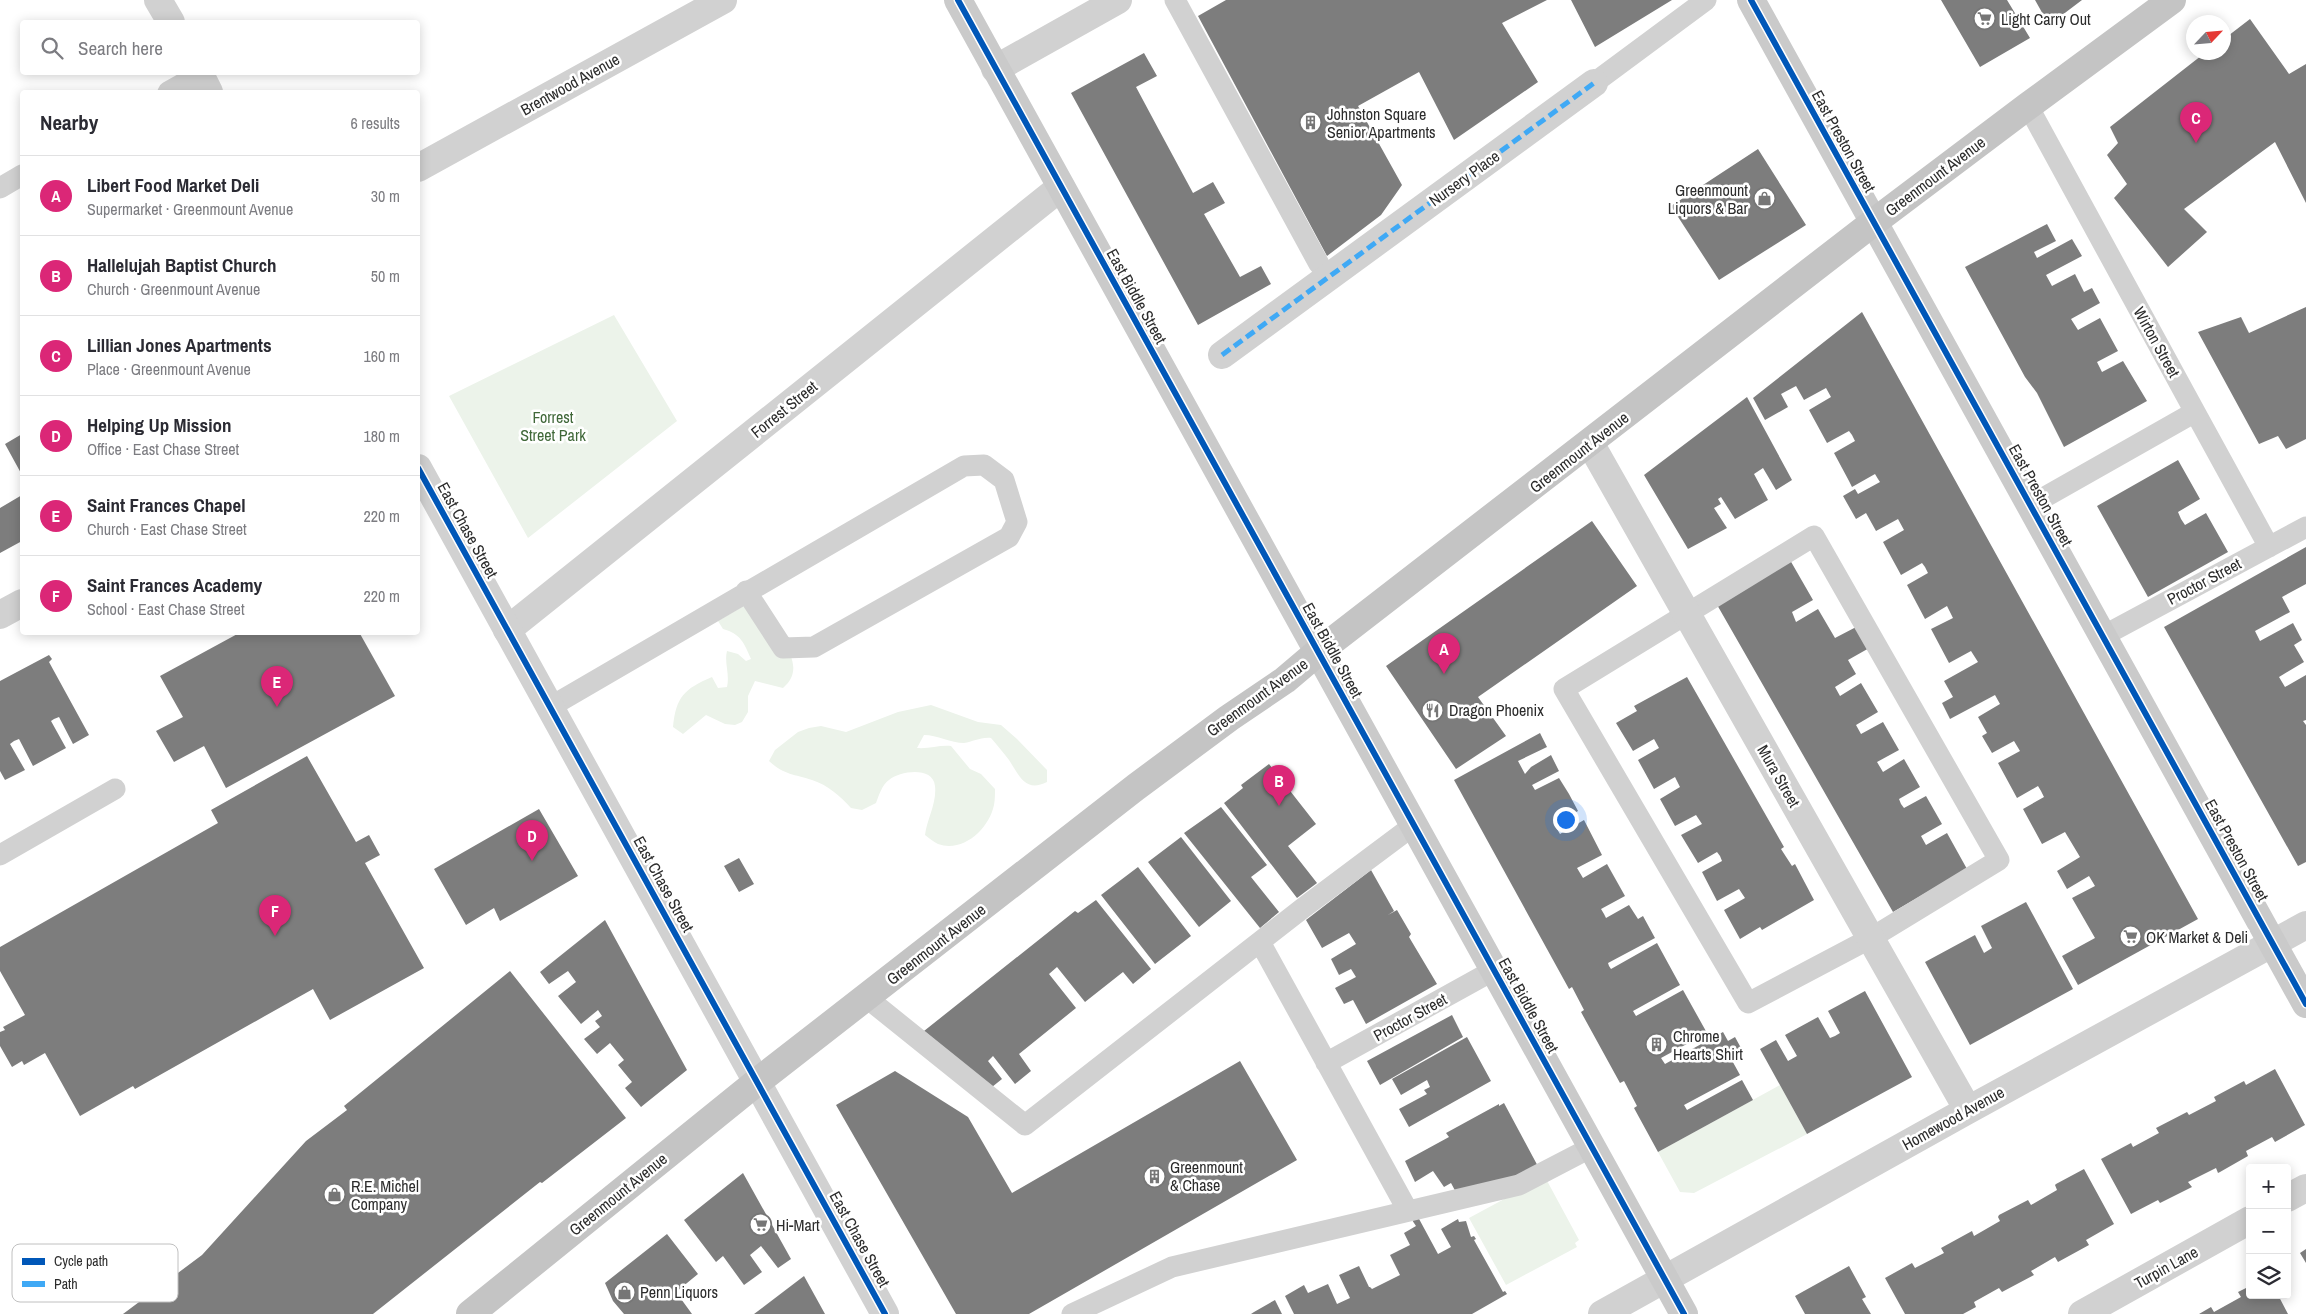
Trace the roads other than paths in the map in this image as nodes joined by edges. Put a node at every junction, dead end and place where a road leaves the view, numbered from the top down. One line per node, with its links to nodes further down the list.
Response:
1 (158, 0): 9 (street)
2 (722, 0): 15 (street, Brentwood Avenue)
3 (958, 0): 10 (main road, East Biddle Street)
4 (1118, 0): 10 (street)
5 (1175, 0): 20 (lane)
6 (1706, 0): 12 (lane, Nursery Place)
7 (1751, 0): 19 (main road, East Preston Street)
8 (2172, 0): 14 (main road, Greenmount Avenue)
9 (170, 20)
10 (995, 68): 17 (main road, East Biddle Street)
11 (202, 80): 13 (lane)
12 (1594, 83): 21 (street, Nursery Place)
13 (174, 90)
14 (2028, 106): 19 (main road, Greenmount Avenue); 22 (lane, Wirton Street)
15 (420, 167)
16 (20, 176): 18 (lane)
17 (1061, 187): 32 (street, Forrest Street); 34 (main road, East Biddle Street)
18 (0, 188)
19 (1874, 222): 23 (main road, Greenmount Avenue); 25 (main road, East Preston Street)
20 (1319, 264)
21 (1222, 355)
22 (2195, 412): 25 (lane); 27 (lane, Wirton Street)
23 (1590, 443): 30 (street, Mura Street); 34 (main road, Greenmount Avenue)
24 (420, 472): 32 (street, East Chase Street)
25 (2030, 505): 33 (main road, East Preston Street)
26 (2306, 527): 27 (lane, Proctor Street)
27 (2269, 547): 33 (lane, Proctor Street)
28 (746, 591): 28 (lane); 35 (lane)
29 (20, 604): 31 (street)
30 (1686, 613): 40 (street, Mura Street); 40 (lane); 40 (lane)
31 (0, 615)
32 (507, 630): 35 (street, East Chase Street)
33 (2103, 636): 42 (main road, East Preston Street)
34 (1318, 652): 37 (main road, East Biddle Street); 44 (main road, Greenmount Avenue)
35 (550, 707): 47 (street, East Chase Street)
36 (115, 788): 38 (lane)
37 (1414, 825): 41 (lane); 43 (main road, East Biddle Street)
38 (0, 855)
39 (2306, 925): 42 (street, Homewood Avenue)
40 (1871, 938): 48 (street, Mura Street)
41 (1260, 942): 44 (lane); 46 (lane)
42 (2272, 943): 45 (main road, East Preston Street); 48 (street, Homewood Avenue)
43 (1494, 970): 46 (lane, Proctor Street); 49 (main road, East Biddle Street)
44 (867, 998): 47 (main road, Greenmount Avenue)
45 (2306, 1004)
46 (1326, 1063): 52 (lane)
47 (757, 1082): 55 (main road, Greenmount Avenue); 56 (street, East Chase Street)
48 (1968, 1110): 54 (street, Homewood Avenue)
49 (1592, 1147): 52 (lane); 54 (main road, East Biddle Street)
50 (2306, 1188): 51 (street)
51 (2291, 1196)
52 (1408, 1211): 57 (lane)
53 (2246, 1222): 60 (street, Turpin Lane)
54 (1665, 1281): 58 (street, Homewood Avenue); 59 (main road, East Biddle Street)
55 (470, 1314)
56 (885, 1314)
57 (1072, 1314)
58 (1602, 1314)
59 (1684, 1314)
60 (2082, 1314)

